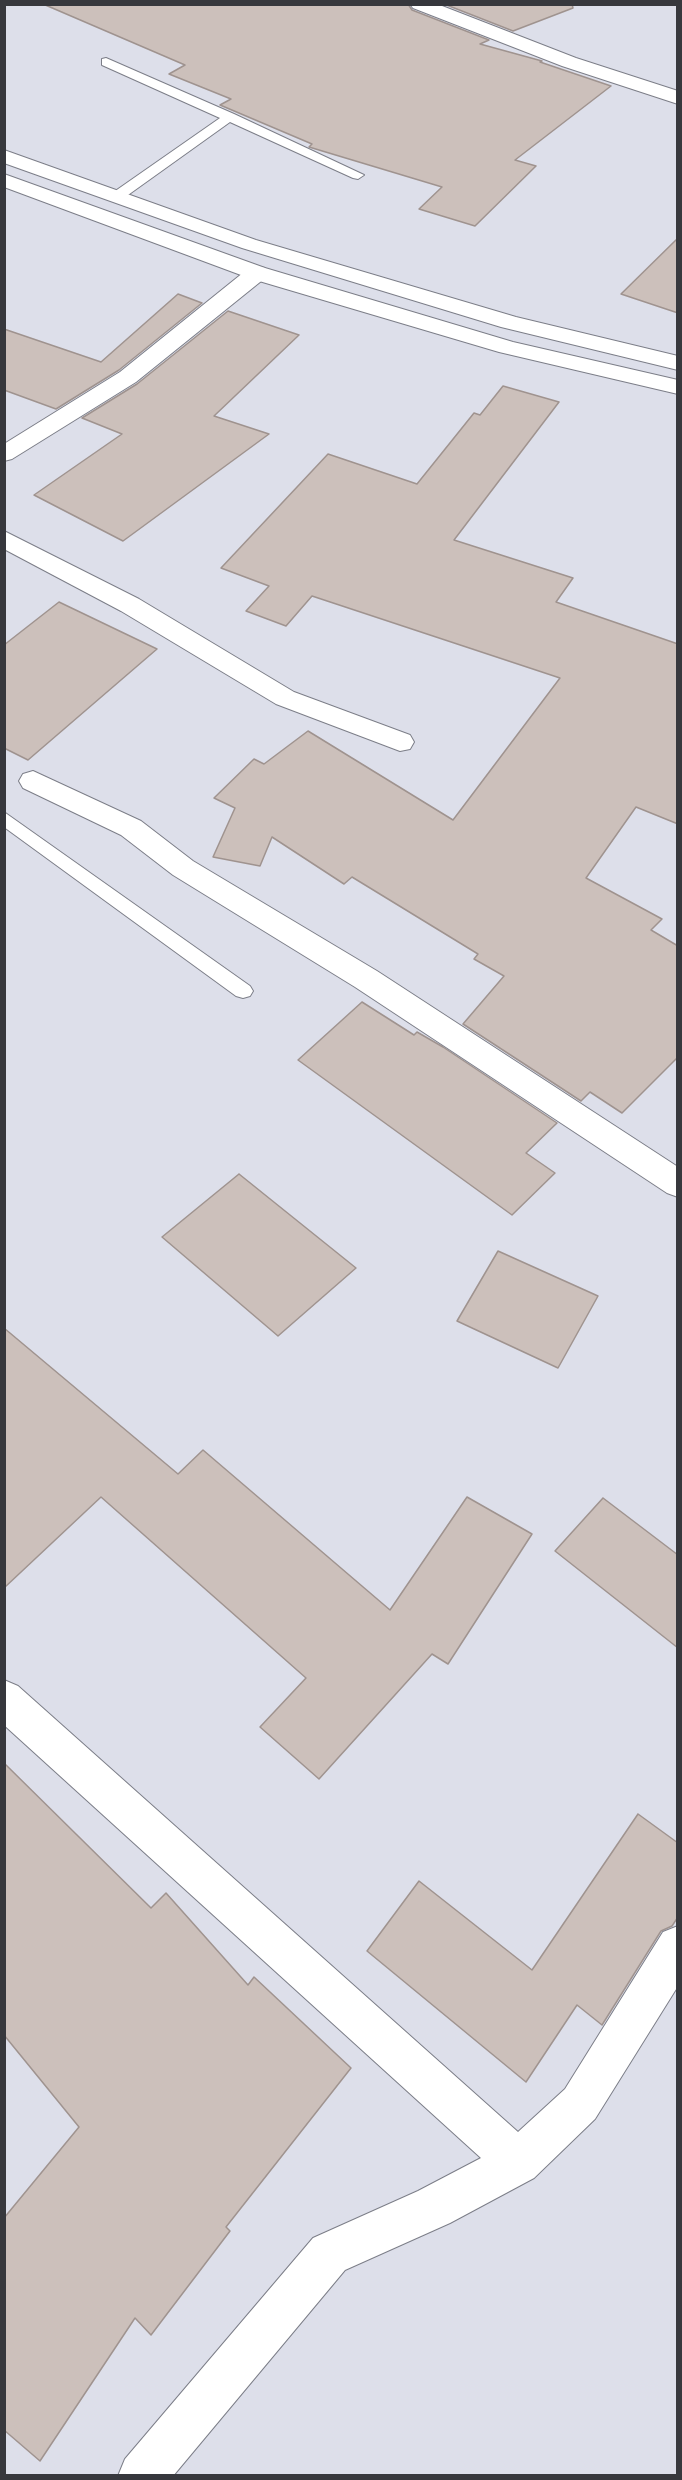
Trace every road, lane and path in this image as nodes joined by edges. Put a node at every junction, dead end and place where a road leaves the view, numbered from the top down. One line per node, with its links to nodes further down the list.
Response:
1 (419, 4): 3 (street)
2 (106, 62): 4 (lane)
3 (678, 98)
4 (230, 117): 6 (lane); 8 (lane)
5 (4, 156): 8 (street)
6 (358, 175)
7 (4, 180): 9 (street)
8 (116, 197): 10 (street)
9 (257, 273): 11 (street); 12 (street)
10 (678, 363)
11 (678, 387)
12 (4, 454)
13 (4, 539): 14 (street)
14 (400, 742)
15 (33, 781): 18 (street)
16 (4, 818): 17 (lane)
17 (243, 991)
18 (678, 1184)
19 (4, 1699): 21 (street)
20 (678, 1947): 21 (street)
21 (518, 2162): 22 (street)
22 (142, 2475)

